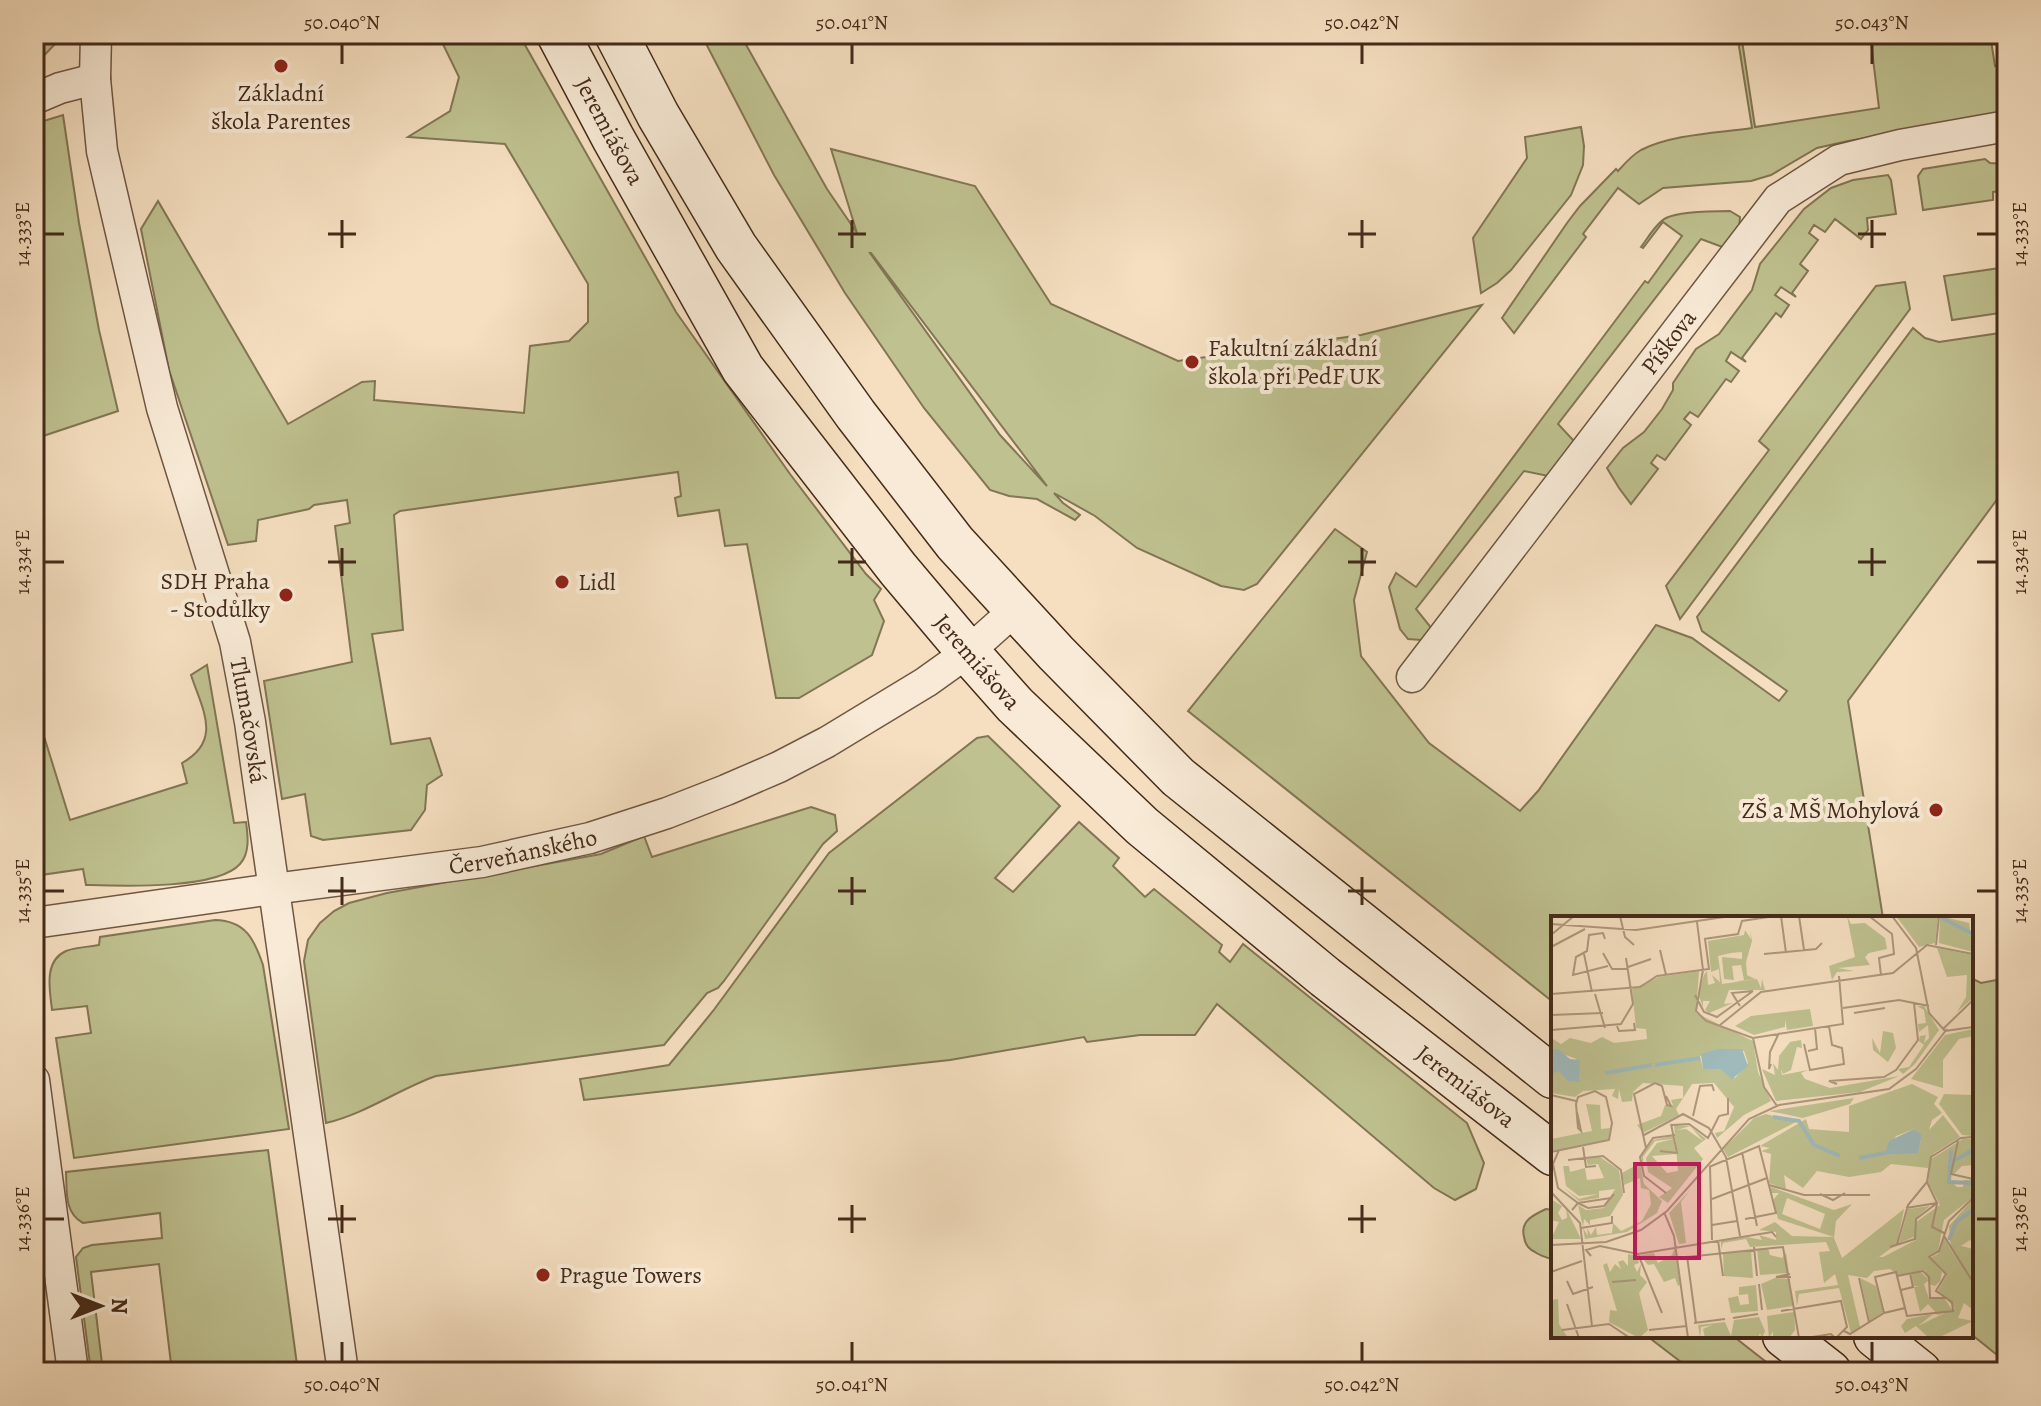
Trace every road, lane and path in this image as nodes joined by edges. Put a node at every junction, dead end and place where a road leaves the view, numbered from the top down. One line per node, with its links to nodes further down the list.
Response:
1 (96, 34): 4 (street, Tlumačovská)
2 (558, 34): 8 (main road, Jeremiášova)
3 (616, 34): 7 (main road, Jeremiášova)
4 (95, 79): 5 (street); 10 (street, Tlumačovská)
5 (34, 99)
6 (2007, 126): 9 (street, Píškova)
7 (1015, 610): 8 (street, Červeňanského); 12 (main road, Jeremiášova)
8 (968, 652): 10 (street, Červeňanského); 15 (main road, Jeremiášova)
9 (1412, 677)
10 (273, 889): 11 (street, Červeňanského); 19 (street, Tlumačovská)
11 (34, 923)
12 (1551, 1075)
13 (34, 1080): 14 (street)
14 (37, 1126): 18 (street)
15 (1551, 1152)
16 (1787, 1338): 20 (main road)
17 (1878, 1338): 21 (main road)
18 (73, 1372)
19 (343, 1372)
20 (1830, 1372)
21 (1920, 1372)

